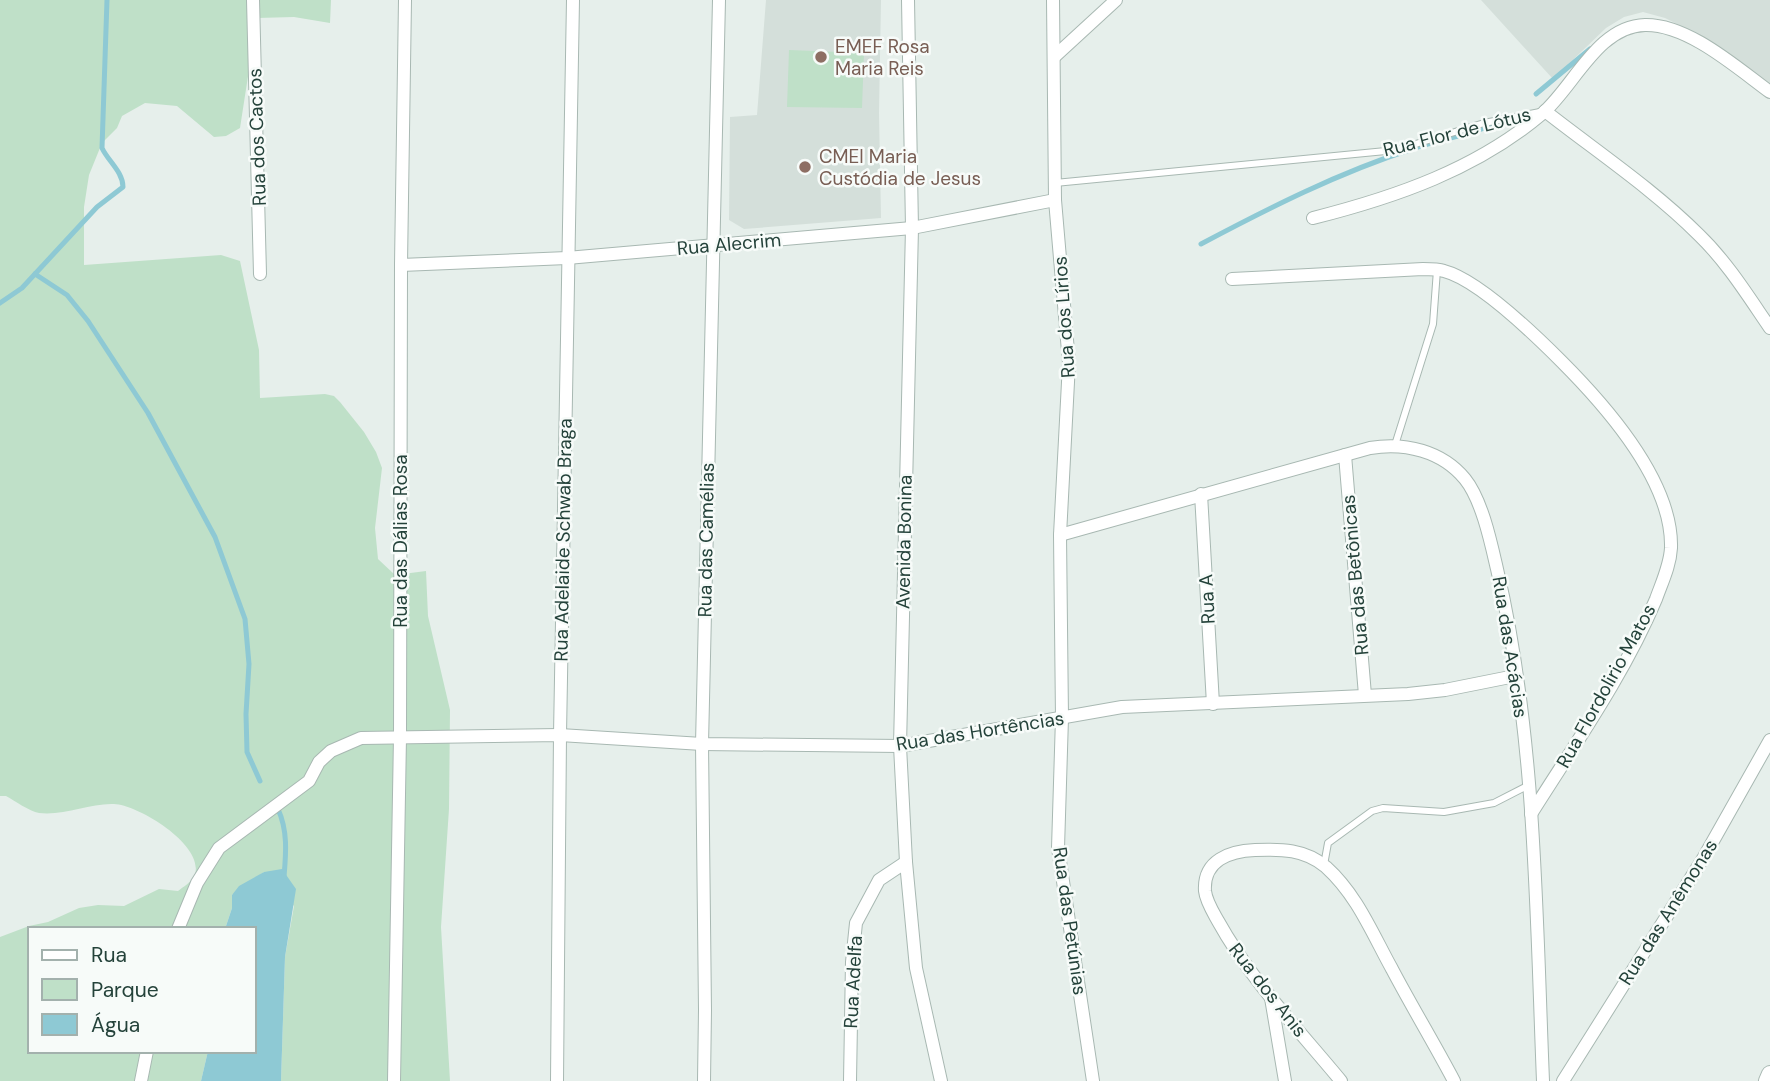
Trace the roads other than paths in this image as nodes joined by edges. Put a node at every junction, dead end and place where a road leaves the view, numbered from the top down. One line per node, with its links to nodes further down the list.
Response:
1 (253, 0): 19 (street, Rua dos Cactos)
2 (405, 0): 17 (street, Rua das Dálias Rosa)
3 (573, 0): 16 (street, Rua Adelaide Schwab Braga)
4 (719, 0): 15 (street, Rua das Camélias)
5 (908, 0): 14 (street, Avenida Bonina)
6 (1053, 0): 8 (street, Rua dos Lírios)
7 (1116, 0): 8 (street)
8 (1054, 57): 11 (street, Rua dos Lírios)
9 (1770, 92): 10 (street)
10 (1545, 111): 11 (lane, Rua Flor de Lótus); 13 (street); 21 (street, Rua Flor de Lótus)
11 (1055, 183): 12 (street, Rua dos Lírios)
12 (1055, 200): 14 (street, Rua Alecrim); 25 (street, Rua dos Lírios)
13 (1313, 218)
14 (912, 228): 15 (street, Rua Alecrim); 34 (street, Avenida Bonina)
15 (713, 245): 16 (street, Rua Alecrim); 33 (street, Rua das Camélias)
16 (567, 258): 17 (street, Rua Alecrim); 30 (street, Rua Adelaide Schwab Braga)
17 (401, 265): 31 (street, Rua das Dálias Rosa)
18 (1437, 270): 20 (street, Rua Flordolirio Matos); 22 (lane); 36 (street, Rua Flordolirio Matos)
19 (260, 274)
20 (1232, 279)
21 (1770, 328)
22 (1395, 445): 23 (street, Rua das Acácias); 26 (street, Rua das Acácias)
23 (1345, 455): 24 (street, Rua das Acácias); 27 (street, Rua das Betônicas)
24 (1201, 494): 25 (street, Rua das Acácias); 28 (street, Rua A)
25 (1060, 535): 29 (street, Rua dos Lírios)
26 (1515, 676): 27 (street, Rua das Hortências); 35 (street, Rua das Acácias)
27 (1365, 695): 28 (street, Rua das Hortências)
28 (1213, 704): 29 (street, Rua das Hortências)
29 (1062, 719): 34 (street, Rua das Hortências); 49 (street, Rua das Petúnias)
30 (560, 735): 31 (street, Rua das Hortências); 33 (street, Rua das Hortências); 45 (street, Rua Adelaide Schwab Braga)
31 (400, 737): 39 (street, Rua das Hortências); 44 (street, Rua das Dálias Rosa)
32 (1770, 740): 54 (street, Rua das Anêmonas)
33 (702, 744): 34 (street, Rua das Hortências); 46 (street, Rua das Camélias)
34 (900, 746): 37 (street, Avenida Bonina)
35 (1529, 785): 36 (street, Rua das Acácias); 38 (lane)
36 (1531, 814): 53 (street, Rua das Acácias)
37 (906, 862): 47 (street, Rua Adelfa); 48 (street, Avenida Bonina)
38 (1324, 865): 40 (street, Rua dos Anis); 52 (street)
39 (179, 927)
40 (1271, 996): 50 (street); 51 (street, Rua dos Anis)
41 (147, 1053): 43 (street)
42 (1770, 1074): 55 (street)
43 (141, 1081)
44 (394, 1081)
45 (557, 1081)
46 (704, 1081)
47 (850, 1081)
48 (941, 1081)
49 (1093, 1081)
50 (1285, 1081)
51 (1341, 1081)
52 (1454, 1081)
53 (1543, 1081)
54 (1563, 1081)
55 (1767, 1081)

